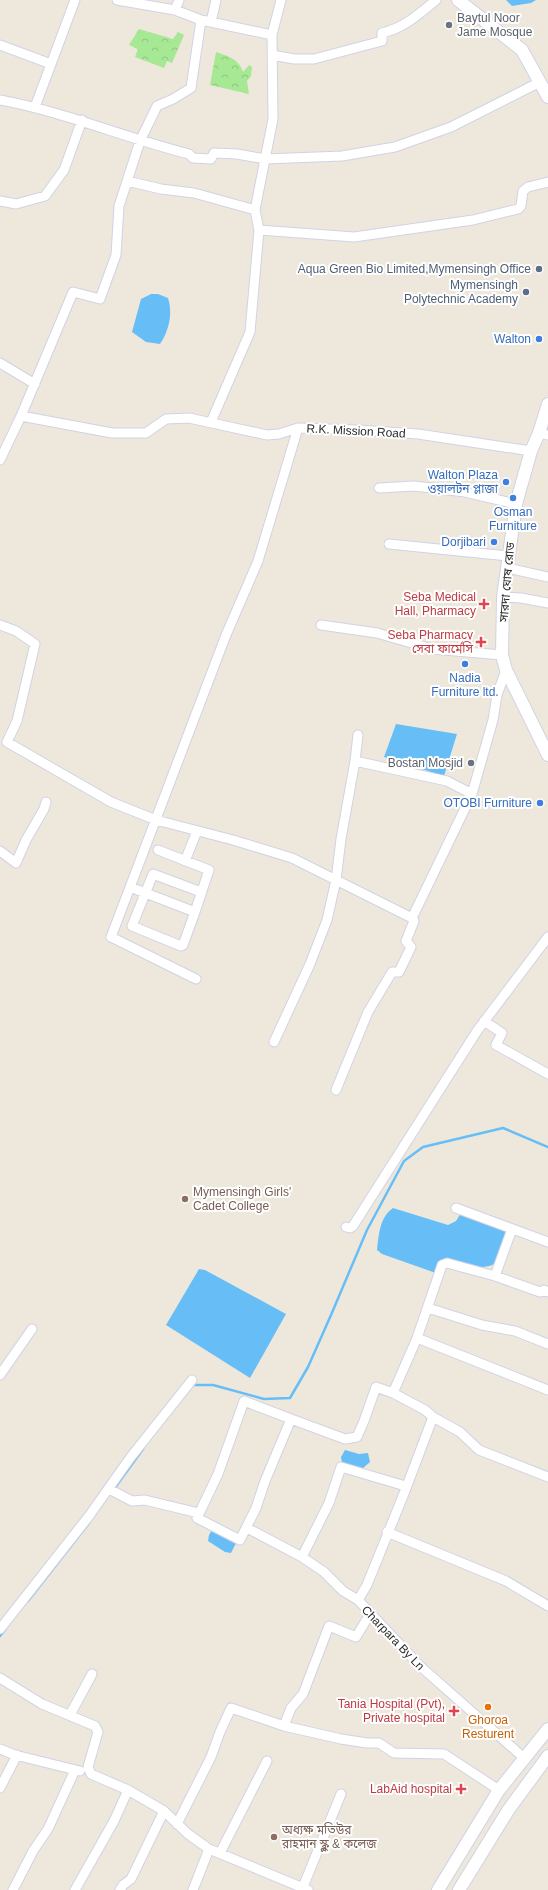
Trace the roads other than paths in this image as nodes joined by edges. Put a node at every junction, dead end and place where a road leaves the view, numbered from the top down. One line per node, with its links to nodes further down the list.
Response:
1 (75, 0): 14 (street)
2 (117, 0): 8 (street)
3 (179, 0): 8 (street)
4 (216, 0): 10 (street)
5 (281, 0): 11 (street)
6 (436, 0): 13 (street)
7 (458, 0): 15 (main road)
8 (175, 10): 9 (street)
9 (201, 20): 10 (street); 20 (street)
10 (210, 22): 11 (street)
11 (272, 35): 13 (street)
12 (0, 45): 14 (street)
13 (272, 55): 21 (street)
14 (51, 64): 18 (street)
15 (540, 82): 16 (main road); 21 (street)
16 (548, 97)
17 (0, 100): 18 (street)
18 (36, 107): 19 (street)
19 (82, 120): 20 (street); 24 (street)
20 (140, 141): 21 (street); 22 (street)
21 (265, 159): 25 (street)
22 (126, 180): 25 (street); 28 (street)
23 (548, 182): 26 (street)
24 (0, 201)
25 (255, 210): 26 (street)
26 (259, 230): 31 (street)
27 (0, 363): 28 (street)
28 (35, 384): 30 (street)
29 (548, 404): 33 (main road, সারদা ঘোষ রোড)
30 (21, 416): 31 (street, R.K. Mission Road); 35 (street)
31 (211, 422): 32 (street, R.K. Mission Road)
32 (298, 428): 34 (street, R.K. Mission Road); 54 (street)
33 (544, 434): 34 (main road, সারদা ঘোষ রোড)
34 (531, 451): 37 (main road, সারদা ঘোষ রোড)
35 (0, 460)
36 (379, 488): 37 (street)
37 (516, 504): 39 (main road, সারদা ঘোষ রোড)
38 (389, 544): 39 (street)
39 (508, 556): 40 (main road, সারদা ঘোষ রোড)
40 (507, 568): 41 (street); 42 (main road, সারদা ঘোষ রোড)
41 (548, 577)
42 (503, 597): 43 (street); 46 (main road, সারদা ঘোষ রোড)
43 (548, 603)
44 (0, 625): 49 (street)
45 (321, 625): 46 (street)
46 (502, 655): 47 (main road, সারদা ঘোষ রোড)
47 (506, 670): 50 (main road, সারদা ঘোষ রোড); 52 (street)
48 (358, 735): 51 (street)
49 (4, 745): 54 (street)
50 (548, 756)
51 (355, 761): 52 (street); 59 (street)
52 (472, 794): 64 (street)
53 (46, 802): 57 (street)
54 (156, 820): 55 (street); 60 (street)
55 (197, 831): 58 (street); 59 (street)
56 (158, 850): 58 (street)
57 (0, 851)
58 (185, 861): 61 (street)
59 (336, 880): 64 (street); 68 (street)
60 (130, 887): 62 (street); 66 (street)
61 (201, 892): 62 (street); 63 (street)
62 (145, 894): 63 (street); 63 (street)
63 (195, 912)
64 (412, 918): 70 (street)
65 (548, 937): 67 (street)
66 (196, 979)
67 (484, 1021): 69 (street); 72 (street)
68 (274, 1042)
69 (548, 1074)
70 (336, 1090)
71 (456, 1208): 73 (street)
72 (346, 1227)
73 (512, 1229): 74 (street); 75 (street)
74 (548, 1242)
75 (495, 1276): 76 (street); 77 (street)
76 (548, 1292)
77 (428, 1308): 79 (street); 80 (street)
78 (32, 1329): 81 (street)
79 (417, 1338): 83 (street); 84 (street)
80 (548, 1344)
81 (0, 1375)
82 (192, 1380): 89 (street)
83 (548, 1390)
84 (393, 1393): 85 (street); 86 (street)
85 (433, 1417): 87 (street); 92 (street, Charpara By Ln)
86 (290, 1419): 90 (street); 91 (street)
87 (548, 1477)
88 (402, 1485): 93 (street)
89 (109, 1489): 90 (street); 97 (street)
90 (199, 1513): 91 (street)
91 (247, 1528): 93 (street)
92 (388, 1532): 94 (street, Charpara By Ln); 95 (street)
93 (302, 1557): 94 (street)
94 (358, 1600): 96 (street, Charpara By Ln)
95 (548, 1606)
96 (370, 1614): 101 (street); 106 (street, Charpara By Ln)
97 (0, 1629)
98 (92, 1674): 100 (street)
99 (0, 1678): 100 (street)
100 (70, 1715): 109 (street)
101 (284, 1726): 112 (street); 115 (street)
102 (548, 1729): 106 (main road)
103 (0, 1749): 104 (street)
104 (17, 1755): 108 (street); 110 (street)
105 (548, 1756): 124 (main road)
106 (524, 1758): 112 (main road)
107 (267, 1761): 117 (street)
108 (75, 1770): 109 (street); 119 (street)
109 (91, 1774): 111 (street)
110 (0, 1788)
111 (128, 1790): 114 (street); 120 (street)
112 (499, 1790): 123 (main road)
113 (341, 1794): 118 (street)
114 (164, 1811): 115 (street); 121 (street)
115 (177, 1824): 116 (street)
116 (210, 1848): 117 (street); 122 (street)
117 (220, 1853): 118 (street)
118 (305, 1889)
119 (13, 1890)
120 (75, 1890)
121 (120, 1890)
122 (193, 1890)
123 (438, 1890)
124 (459, 1890)

